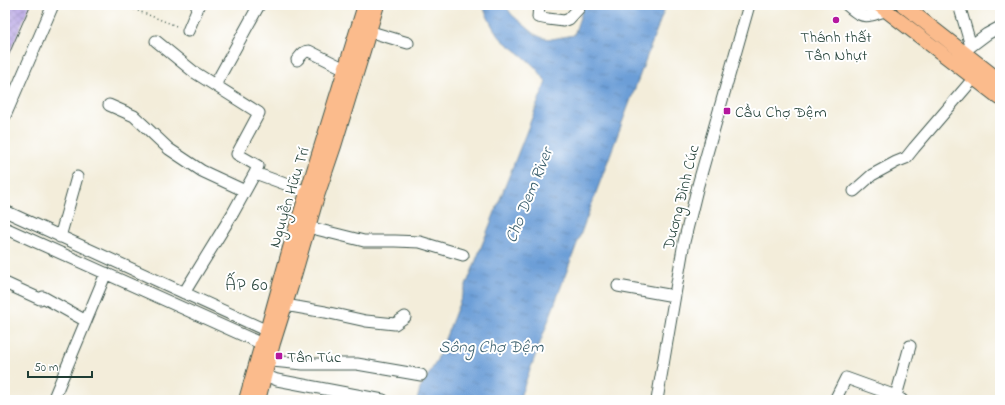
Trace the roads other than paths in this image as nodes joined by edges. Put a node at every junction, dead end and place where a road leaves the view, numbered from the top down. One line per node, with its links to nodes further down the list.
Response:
1 (53, 5): 26 (street)
2 (199, 5): 14 (street)
3 (259, 5): 23 (street)
4 (365, 5): 20 (main road, Nguyễn Hữu Trí)
5 (377, 5): 15 (main road, Nguyễn Hữu Trí)
6 (539, 5): 7 (street)
7 (580, 5)
8 (749, 5): 42 (street, Dương Đình Cúc)
9 (847, 5): 12 (street)
10 (958, 5): 18 (street)
11 (908, 7): 18 (main road)
12 (883, 8): 18 (main road)
13 (1000, 27): 18 (street)
14 (188, 31)
15 (368, 31): 17 (street); 27 (main road, Nguyễn Hữu Trí)
16 (156, 41): 23 (street)
17 (408, 43)
18 (963, 54): 21 (main road); 22 (main road)
19 (297, 60): 20 (street)
20 (345, 68): 27 (main road, Nguyễn Hữu Trí)
21 (974, 78): 24 (main road); 31 (street)
22 (1000, 81)
23 (215, 86): 28 (street)
24 (1000, 98)
25 (109, 105): 30 (street)
26 (5, 116)
27 (329, 144): 32 (main road, Nguyễn Hữu Trí); 34 (main road, Nguyễn Hữu Trí)
28 (255, 173): 30 (street); 32 (street)
29 (77, 177): 36 (street)
30 (245, 191): 41 (street)
31 (854, 191)
32 (307, 192): 46 (main road, Nguyễn Hữu Trí)
33 (5, 212): 36 (street)
34 (308, 227): 37 (street); 43 (main road, Nguyễn Hữu Trí)
35 (5, 228): 38 (street)
36 (60, 237): 41 (street)
37 (463, 255)
38 (106, 273): 45 (street); 48 (street)
39 (5, 283): 45 (street)
40 (618, 286): 42 (street)
41 (184, 293): 46 (street)
42 (674, 296): 55 (street, Dương Đình Cúc)
43 (286, 305): 44 (street); 46 (main road, Nguyễn Hữu Trí)
44 (405, 317)
45 (86, 321): 51 (street)
46 (272, 333): 48 (main road, Nguyễn Hữu Trí)
47 (910, 346): 50 (street)
48 (263, 360): 49 (street); 52 (main road, Nguyễn Hữu Trí); 53 (main road, Nguyễn Hữu Trí); 54 (street)
49 (421, 375)
50 (899, 398): 56 (street)
51 (53, 400)
52 (246, 400)
53 (258, 400)
54 (383, 400)
55 (657, 400)
56 (835, 400)

